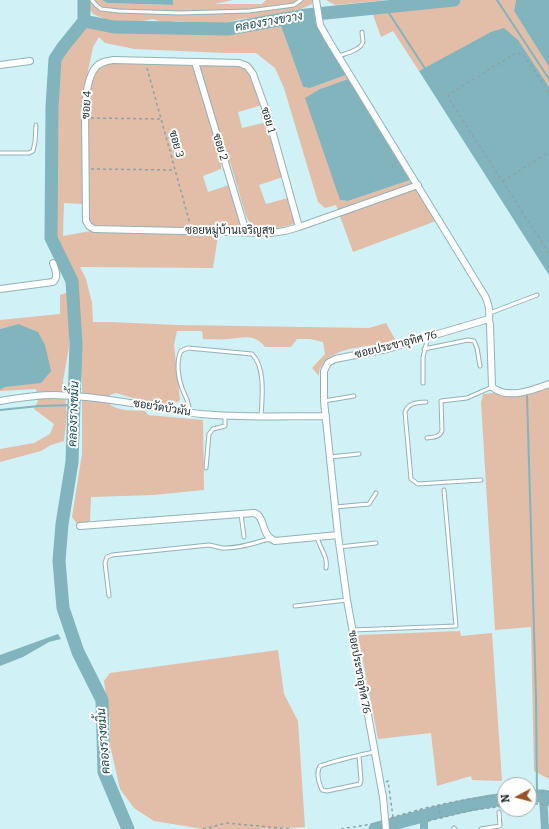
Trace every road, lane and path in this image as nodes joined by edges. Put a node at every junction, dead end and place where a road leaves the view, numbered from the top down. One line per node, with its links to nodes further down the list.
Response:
1 (92, 0): 2 (lane)
2 (301, 0)
3 (316, 1): 5 (street)
4 (362, 32): 5 (lane)
5 (338, 56): 19 (street)
6 (145, 60): 8 (street, ซอย 4); 11 (street, ซอย 4); 12 (path, ซอย 3)
7 (30, 61): 9 (street)
8 (195, 62): 21 (street, ซอย 1); 23 (street, ซอย 2)
9 (0, 65)
10 (549, 92): 18 (path)
11 (85, 118): 12 (path); 16 (street, ซอย 4)
12 (161, 119): 17 (path, ซอย 3)
13 (36, 125): 15 (lane)
14 (549, 152): 18 (path)
15 (0, 153)
16 (86, 169): 17 (path); 20 (street, ซอย 4)
17 (175, 170): 22 (path, ซอย 3)
18 (502, 181): 24 (path)
19 (418, 185): 21 (street, ซอยหมู่บ้านเจริญสุข); 28 (street)
20 (86, 221): 22 (street, ซอยหมู่บ้านเจริญสุข)
21 (299, 226): 23 (street, ซอยหมู่บ้านเจริญสุข)
22 (192, 232): 23 (street, ซอยหมู่บ้านเจริญสุข)
23 (246, 232)
24 (549, 253)
25 (53, 263): 26 (street)
26 (0, 289)
27 (537, 295): 28 (lane)
28 (489, 316): 29 (street, ซอยประชาอุทิศ 76); 34 (street)
29 (428, 337): 30 (lane); 37 (street, ซอยประชาอุทิศ 76)
30 (424, 349): 31 (lane); 32 (lane)
31 (480, 366)
32 (423, 383)
33 (549, 384): 34 (street)
34 (492, 387): 38 (lane)
35 (354, 396): 37 (lane)
36 (0, 401): 41 (street, ซอยวัดบัวผัน)
37 (324, 401): 44 (street, ซอยประชาอุทิศ 76)
38 (441, 401): 40 (lane); 45 (lane)
39 (426, 402): 49 (lane)
40 (435, 402)
41 (189, 412): 42 (street, ซอยวัดบัวผัน); 43 (lane)
42 (225, 415): 43 (street, ซอยวัดบัวผัน); 48 (lane)
43 (261, 416): 44 (street, ซอยวัดบัวผัน)
44 (326, 416): 47 (street, ซอยประชาอุทิศ 76)
45 (427, 438)
46 (359, 454): 47 (lane)
47 (330, 457): 52 (street, ซอยประชาอุทิศ 76)
48 (206, 468)
49 (481, 480)
50 (444, 490): 65 (lane)
51 (376, 493): 52 (lane)
52 (335, 507): 55 (street, ซอยประชาอุทิศ 76)
53 (241, 514): 54 (street); 56 (lane); 58 (street)
54 (80, 526)
55 (338, 535): 57 (street); 60 (street, ซอยประชาอุทิศ 76)
56 (244, 537)
57 (317, 537): 58 (street); 61 (lane)
58 (269, 539): 62 (lane)
59 (376, 543): 60 (lane)
60 (340, 547): 63 (street, ซอยประชาอุทิศ 76)
61 (326, 568)
62 (109, 596)
63 (347, 600): 64 (lane); 65 (street, ซอยประชาอุทิศ 76)
64 (295, 606)
65 (352, 630): 66 (street, ซอยประชาอุทิศ 76)
66 (374, 752): 67 (lane); 83 (street, ซอยประชาอุทิศ 76, bridge)
67 (359, 756): 67 (lane)
68 (549, 791): 69 (path)
69 (537, 792)
70 (497, 796): 72 (path)
71 (537, 804): 73 (path)
72 (438, 805): 76 (path); 77 (path)
73 (549, 805)
74 (497, 807): 76 (path)
75 (499, 817): 84 (lane)
76 (441, 818): 78 (path)
77 (386, 820)
78 (428, 821)
79 (379, 822): 82 (path)
80 (202, 829): 81 (path)
81 (292, 829)
82 (341, 829)
83 (386, 829)
84 (481, 829)

